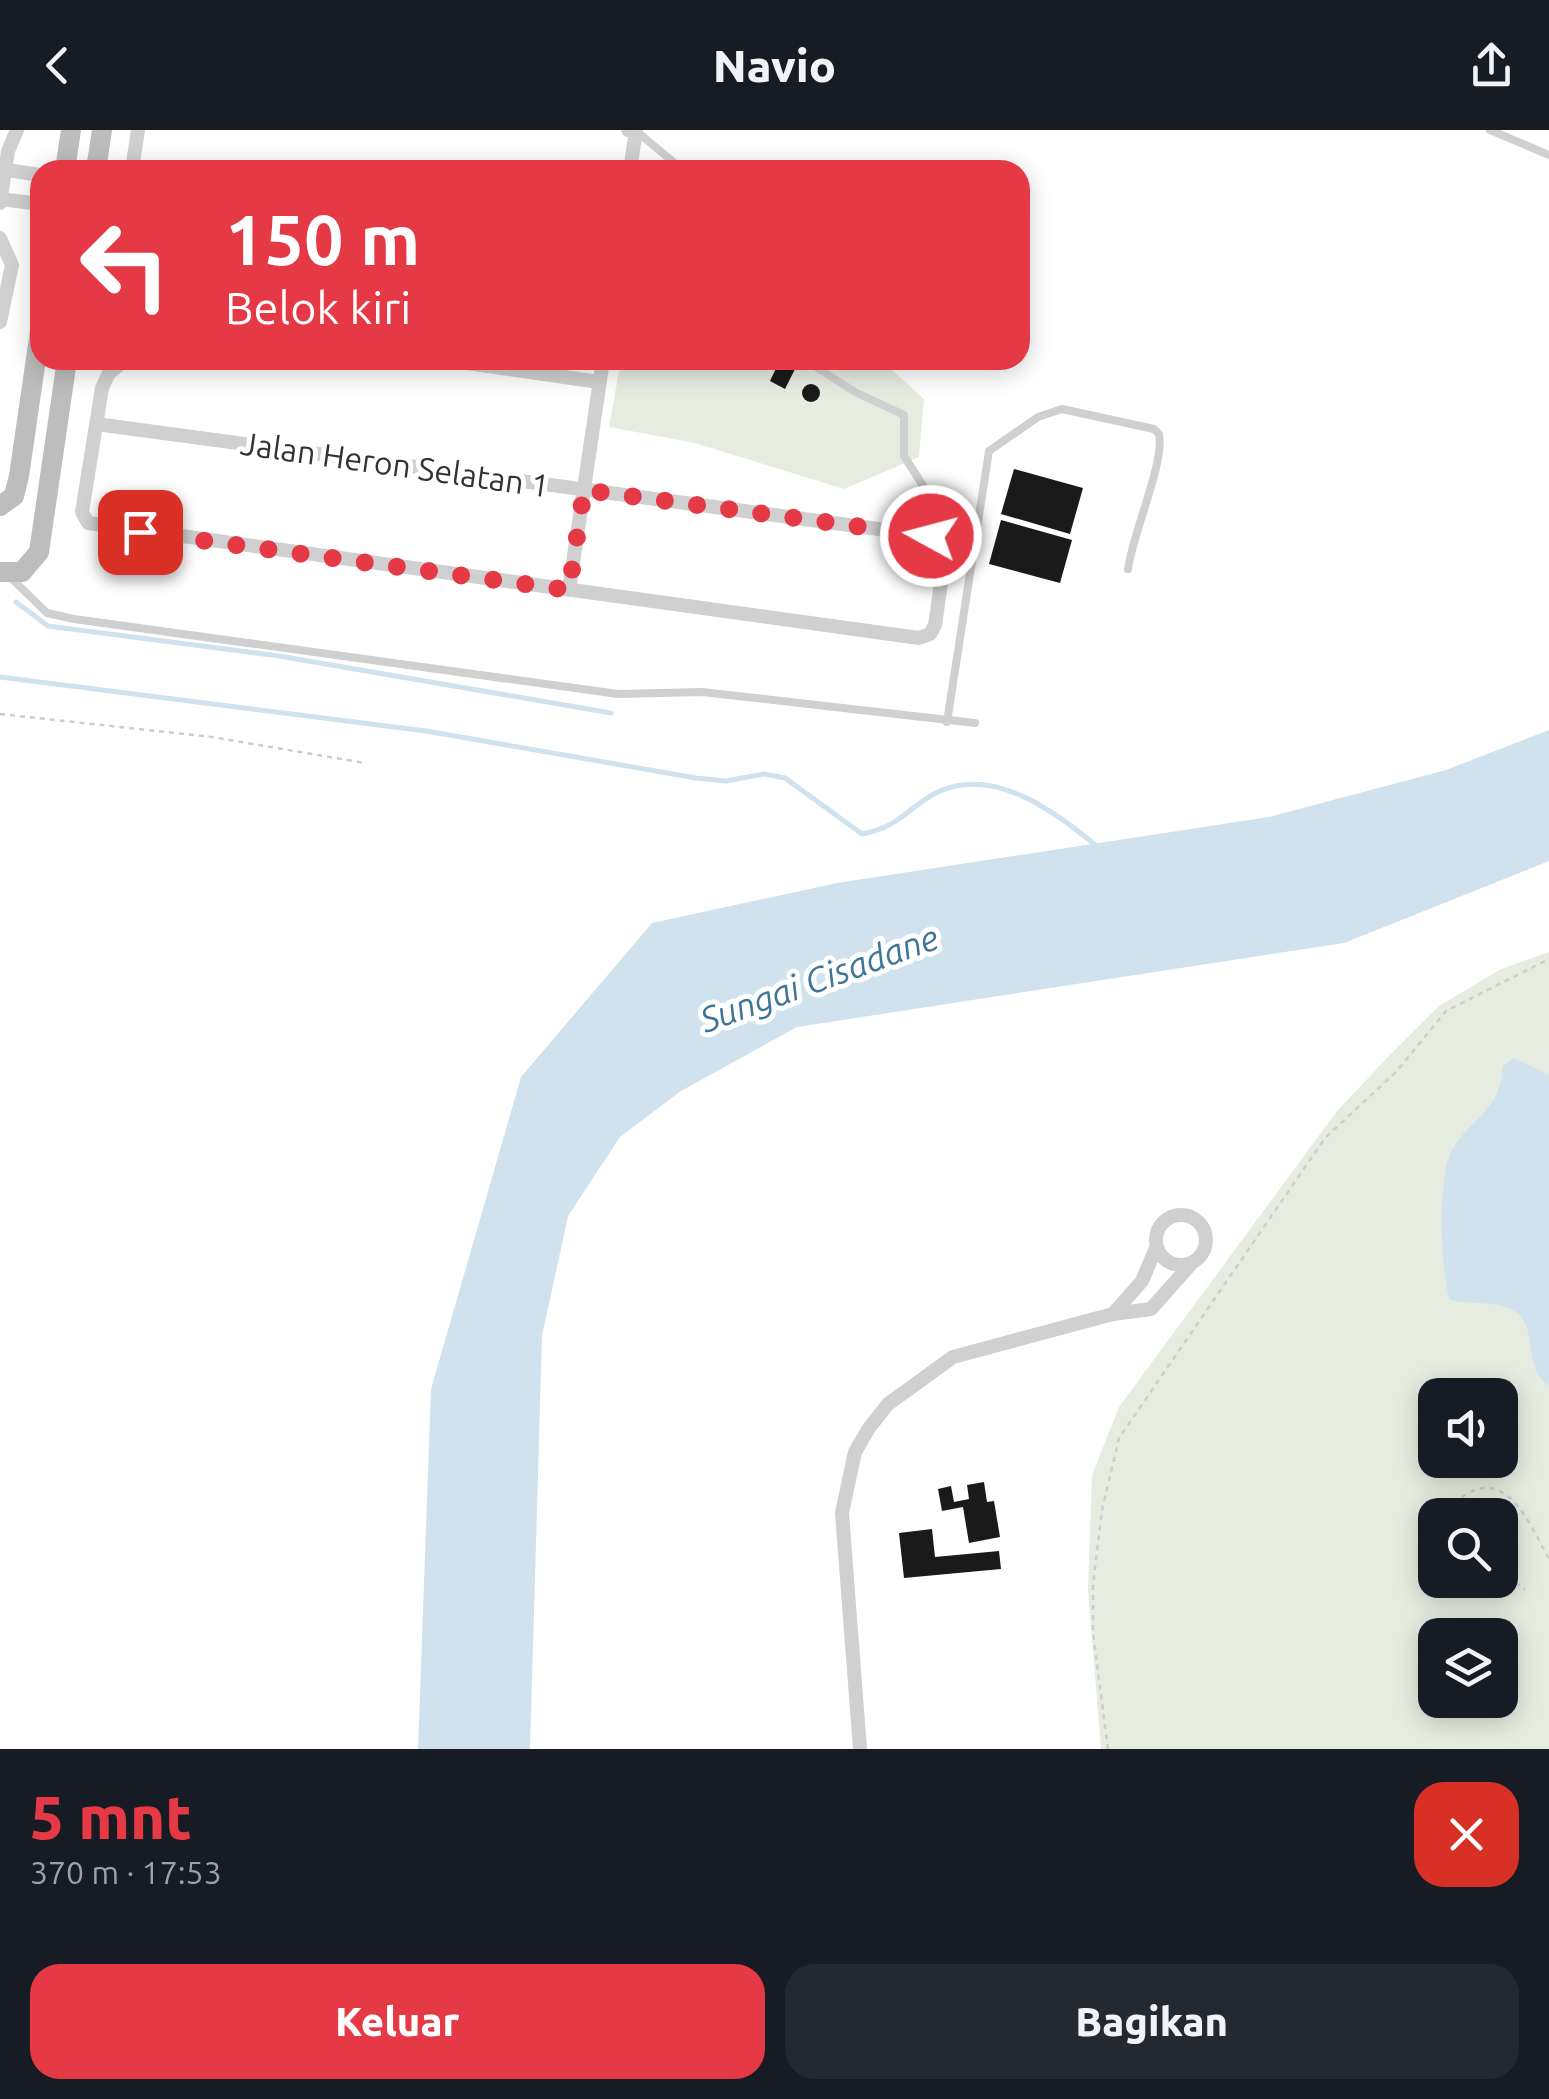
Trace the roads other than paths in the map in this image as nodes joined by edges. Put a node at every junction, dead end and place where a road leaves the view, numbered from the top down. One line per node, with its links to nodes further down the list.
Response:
1 (17, 130): 13 (street)
2 (71, 130): 8 (main road)
3 (102, 130): 9 (main road)
4 (138, 130): 10 (street)
5 (633, 130): 11 (street); 12 (lane)
6 (1490, 130): 7 (lane)
7 (1549, 155)
8 (66, 160)
9 (98, 160)
10 (134, 160)
11 (631, 160)
12 (670, 160)
13 (2, 170): 14 (street); 15 (street)
14 (30, 174)
15 (0, 200): 16 (street)
16 (30, 203)
17 (0, 238): 18 (street)
18 (0, 322)
19 (32, 370): 28 (main road)
20 (66, 370): 29 (main road)
21 (112, 370): 26 (street)
22 (516, 370): 25 (street)
23 (601, 370): 25 (street)
24 (821, 370): 30 (lane)
25 (599, 382): 27 (street)
26 (96, 424): 27 (street, Jalan Heron Selatan 1); 33 (street)
27 (584, 490): 33 (street); 33 (street, Jalan Heron Selatan 1)
28 (7, 501): 29 (main road)
29 (47, 516): 32 (main road)
30 (978, 538): 31 (lane); 34 (lane)
31 (1128, 569)
32 (4, 573): 34 (lane)
33 (569, 590)
34 (947, 722): 35 (lane)
35 (974, 723)
36 (1156, 1248): 37 (street); 37 (street); 38 (street)
37 (1191, 1264): 38 (street)
38 (1113, 1314): 39 (street)
39 (860, 1749)

